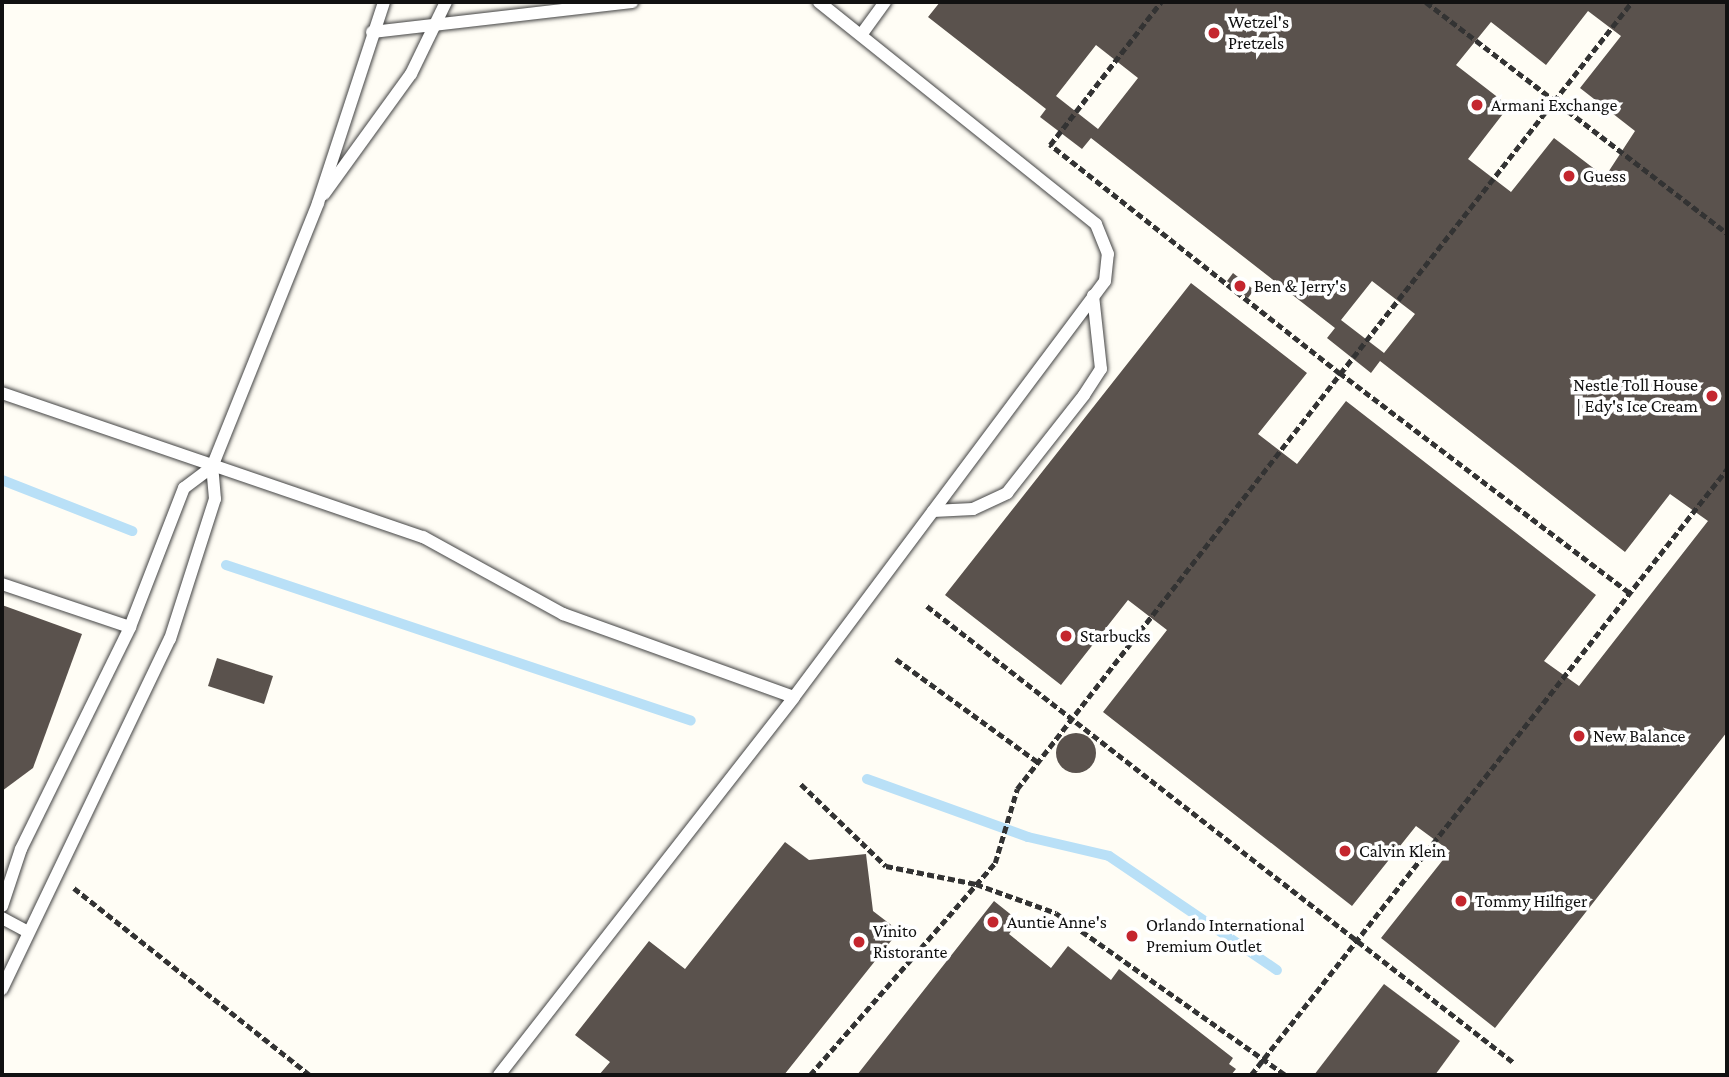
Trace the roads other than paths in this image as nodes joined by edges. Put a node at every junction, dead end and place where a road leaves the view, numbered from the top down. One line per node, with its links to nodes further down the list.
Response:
1 (384, 2): 8 (lane)
2 (446, 2): 7 (lane)
3 (632, 2): 6 (lane)
4 (819, 2): 9 (lane)
5 (885, 2): 9 (lane)
6 (610, 3): 7 (lane)
7 (439, 24): 8 (lane); 10 (lane)
8 (372, 32): 10 (lane)
9 (861, 35): 11 (lane)
10 (318, 203): 13 (lane)
11 (1093, 295): 14 (lane); 14 (lane)
12 (2, 393): 13 (lane)
13 (212, 467): 16 (lane); 17 (lane); 20 (lane)
14 (933, 511): 17 (lane)
15 (2, 584): 16 (lane)
16 (130, 627): 18 (lane)
17 (794, 697): 22 (lane)
18 (2, 906)
19 (2, 918): 20 (lane)
20 (26, 931): 21 (lane)
21 (2, 989)
22 (499, 1075)

